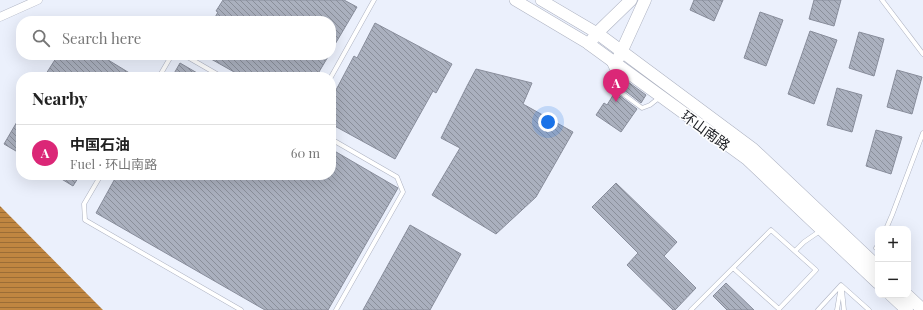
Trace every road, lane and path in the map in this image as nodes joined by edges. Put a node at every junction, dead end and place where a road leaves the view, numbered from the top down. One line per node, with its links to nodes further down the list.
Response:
1 (38, 0): 8 (street)
2 (374, 0): 19 (lane)
3 (516, 0): 10 (street, 环山南路)
4 (541, 0): 9 (street, 环山南路)
5 (631, 0): 9 (main road)
6 (645, 0): 11 (main road)
7 (882, 0): 12 (lane)
8 (0, 17)
9 (597, 32): 10 (main road); 11 (main road, 环山南路)
10 (589, 44): 13 (main road, 环山南路)
11 (622, 51): 16 (main road); 27 (main road, 环山南路)
12 (923, 54)
13 (605, 56): 16 (main road, 环山南路); 20 (lane)
14 (169, 60): 17 (lane)
15 (193, 60): 18 (lane)
16 (616, 64): 20 (main road, 环山南路)
17 (162, 72)
18 (213, 72)
19 (334, 72)
20 (660, 96): 25 (main road, 环山南路)
21 (923, 133): 24 (lane)
22 (336, 142): 34 (lane)
23 (98, 180): 33 (lane)
24 (887, 226)
25 (822, 230): 26 (lane); 29 (main road, 环山南路)
26 (795, 251): 28 (lane); 28 (lane)
27 (875, 264)
28 (733, 268): 35 (lane)
29 (875, 280)
30 (841, 286): 36 (lane); 37 (lane); 38 (lane); 39 (lane)
31 (894, 298): 40 (main road)
32 (910, 298): 41 (main road)
33 (241, 310)
34 (336, 310)
35 (691, 310)
36 (818, 310)
37 (837, 310)
38 (844, 310)
39 (869, 310)
40 (907, 310)
41 (923, 310)

